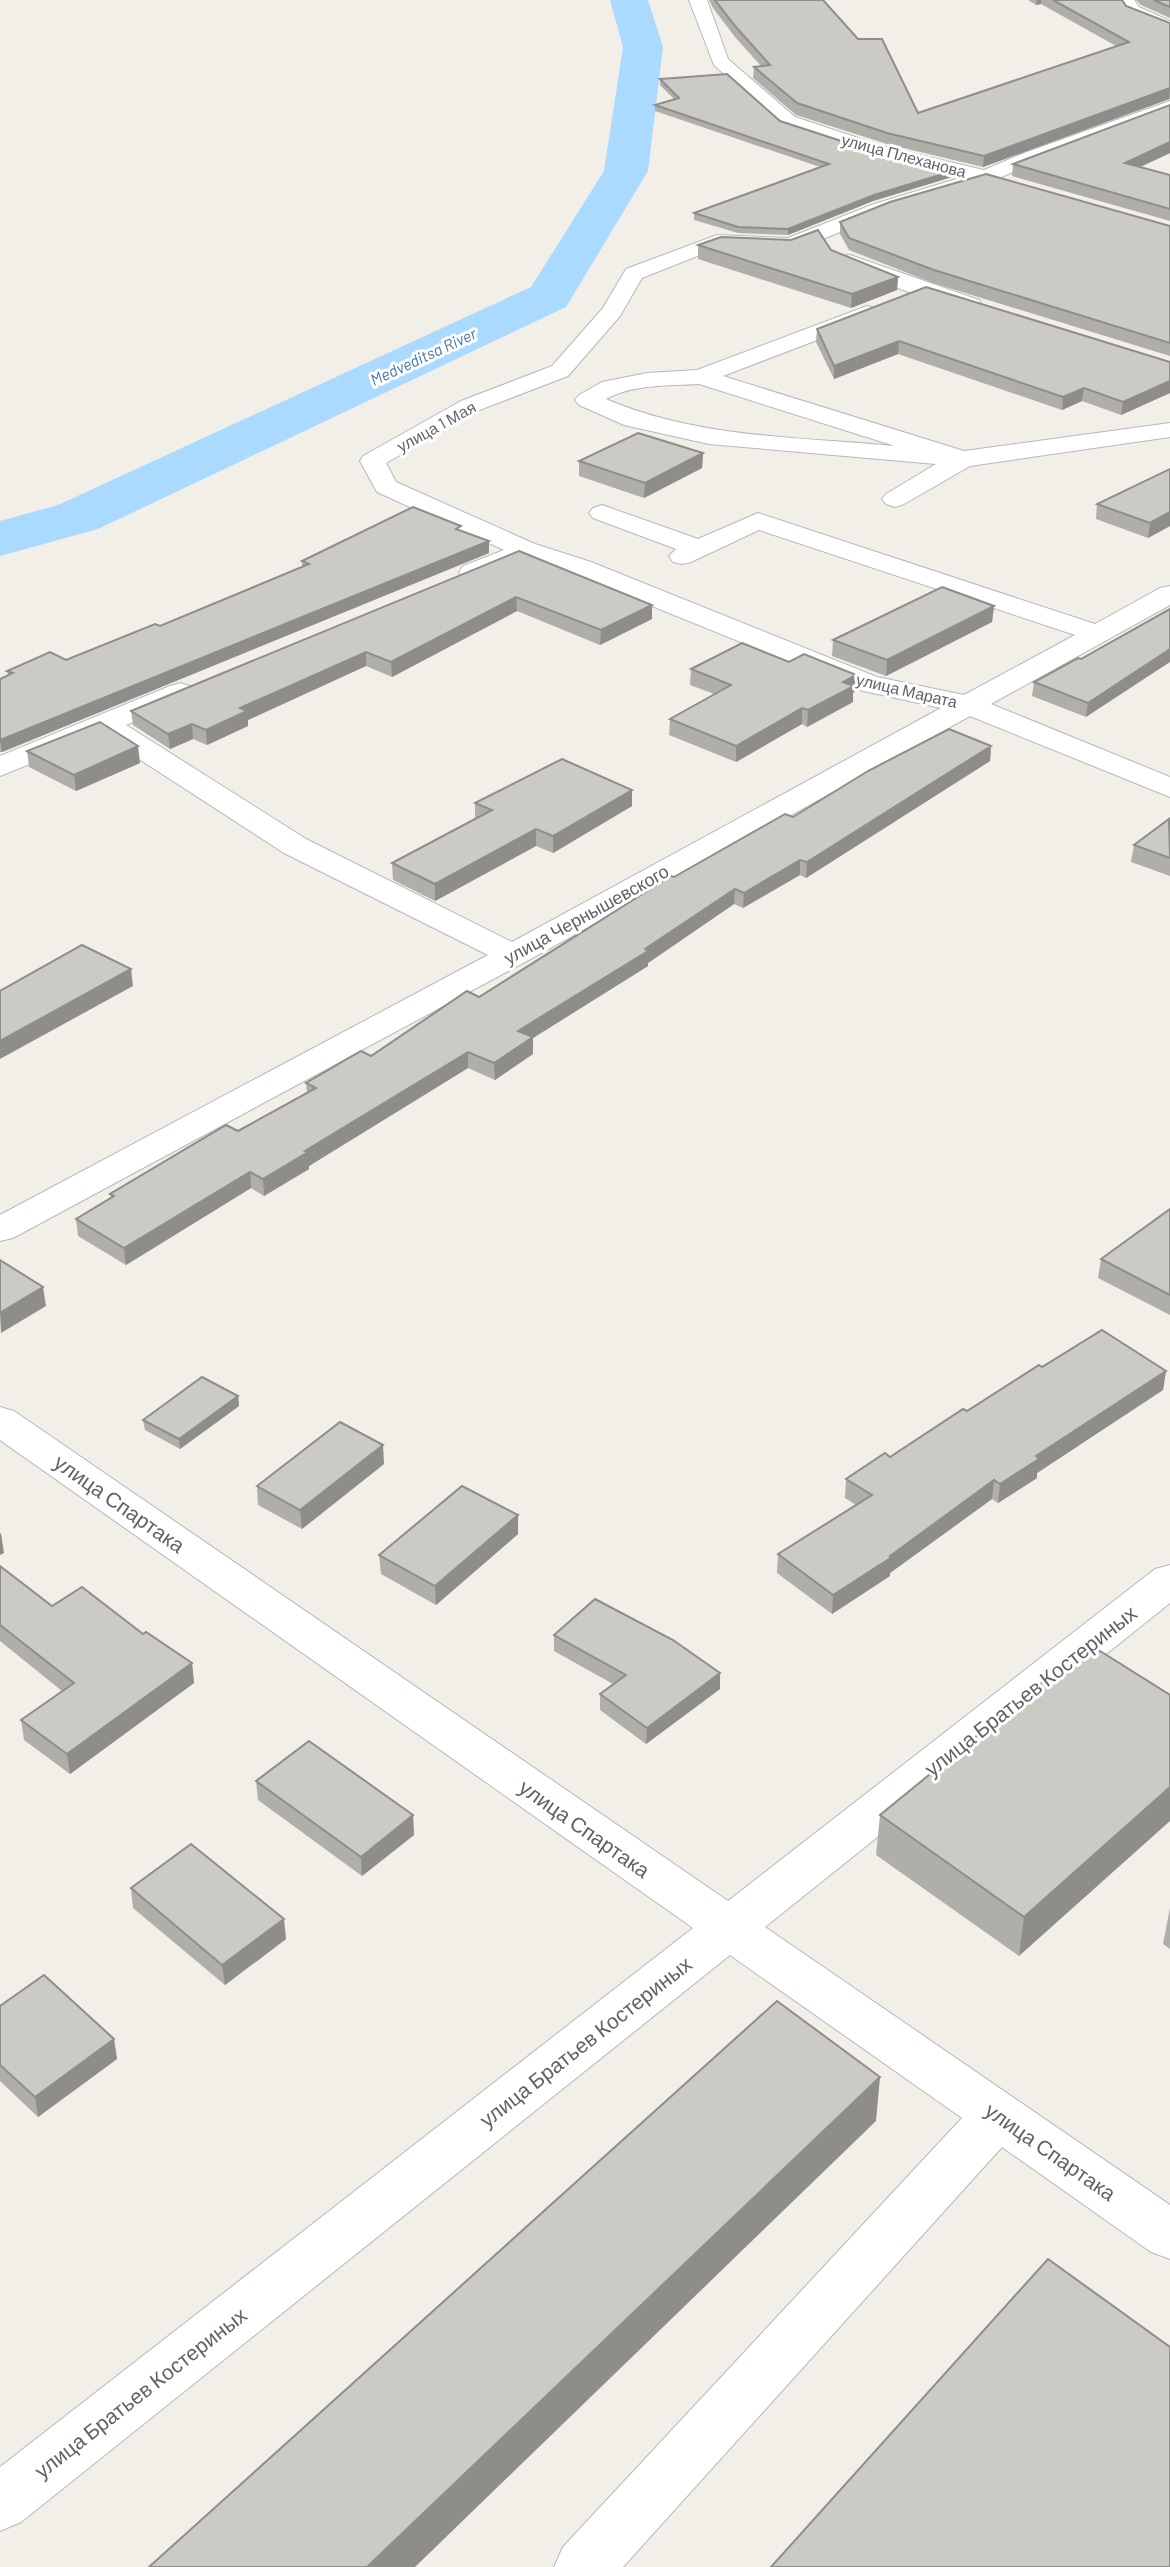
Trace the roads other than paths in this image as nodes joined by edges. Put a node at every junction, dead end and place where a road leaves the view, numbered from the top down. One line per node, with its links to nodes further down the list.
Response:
1 (698, 0): 5 (street, улица Плеханова)
2 (1125, 0): 3 (street)
3 (1170, 28)
4 (1170, 107): 5 (street, улица 1 Мая)
5 (985, 177): 6 (street, улица Плеханова); 7 (street, улица 1 Мая)
6 (1012, 185)
7 (825, 232): 8 (street); 15 (street, улица 1 Мая)
8 (925, 290): 9 (street); 10 (street)
9 (989, 311)
10 (700, 377): 12 (street); 12 (street)
11 (1170, 430): 12 (street)
12 (963, 459): 13 (street)
13 (895, 499)
14 (602, 513): 18 (street)
15 (526, 550): 16 (street); 20 (street, улица Марата)
16 (449, 581)
17 (1170, 594): 18 (street, улица Чернышевского)
18 (1099, 634): 20 (street, улица Чернышевского)
19 (207, 681): 21 (street)
20 (969, 705): 23 (street, улица Марата); 24 (street, улица Чернышевского)
21 (105, 724): 22 (street); 24 (street)
22 (0, 767)
23 (1170, 788)
24 (513, 954): 25 (street, улица Чернышевского)
25 (0, 1230)
26 (0, 1420): 28 (street, улица Спартака)
27 (1170, 1580): 28 (street, улица Братьев Костериных)
28 (728, 1928): 29 (street, улица Спартака); 31 (street, улица Братьев Костериных)
29 (999, 2114): 30 (street, улица Спартака); 32 (street)
30 (1170, 2235)
31 (0, 2503)
32 (584, 2567)

